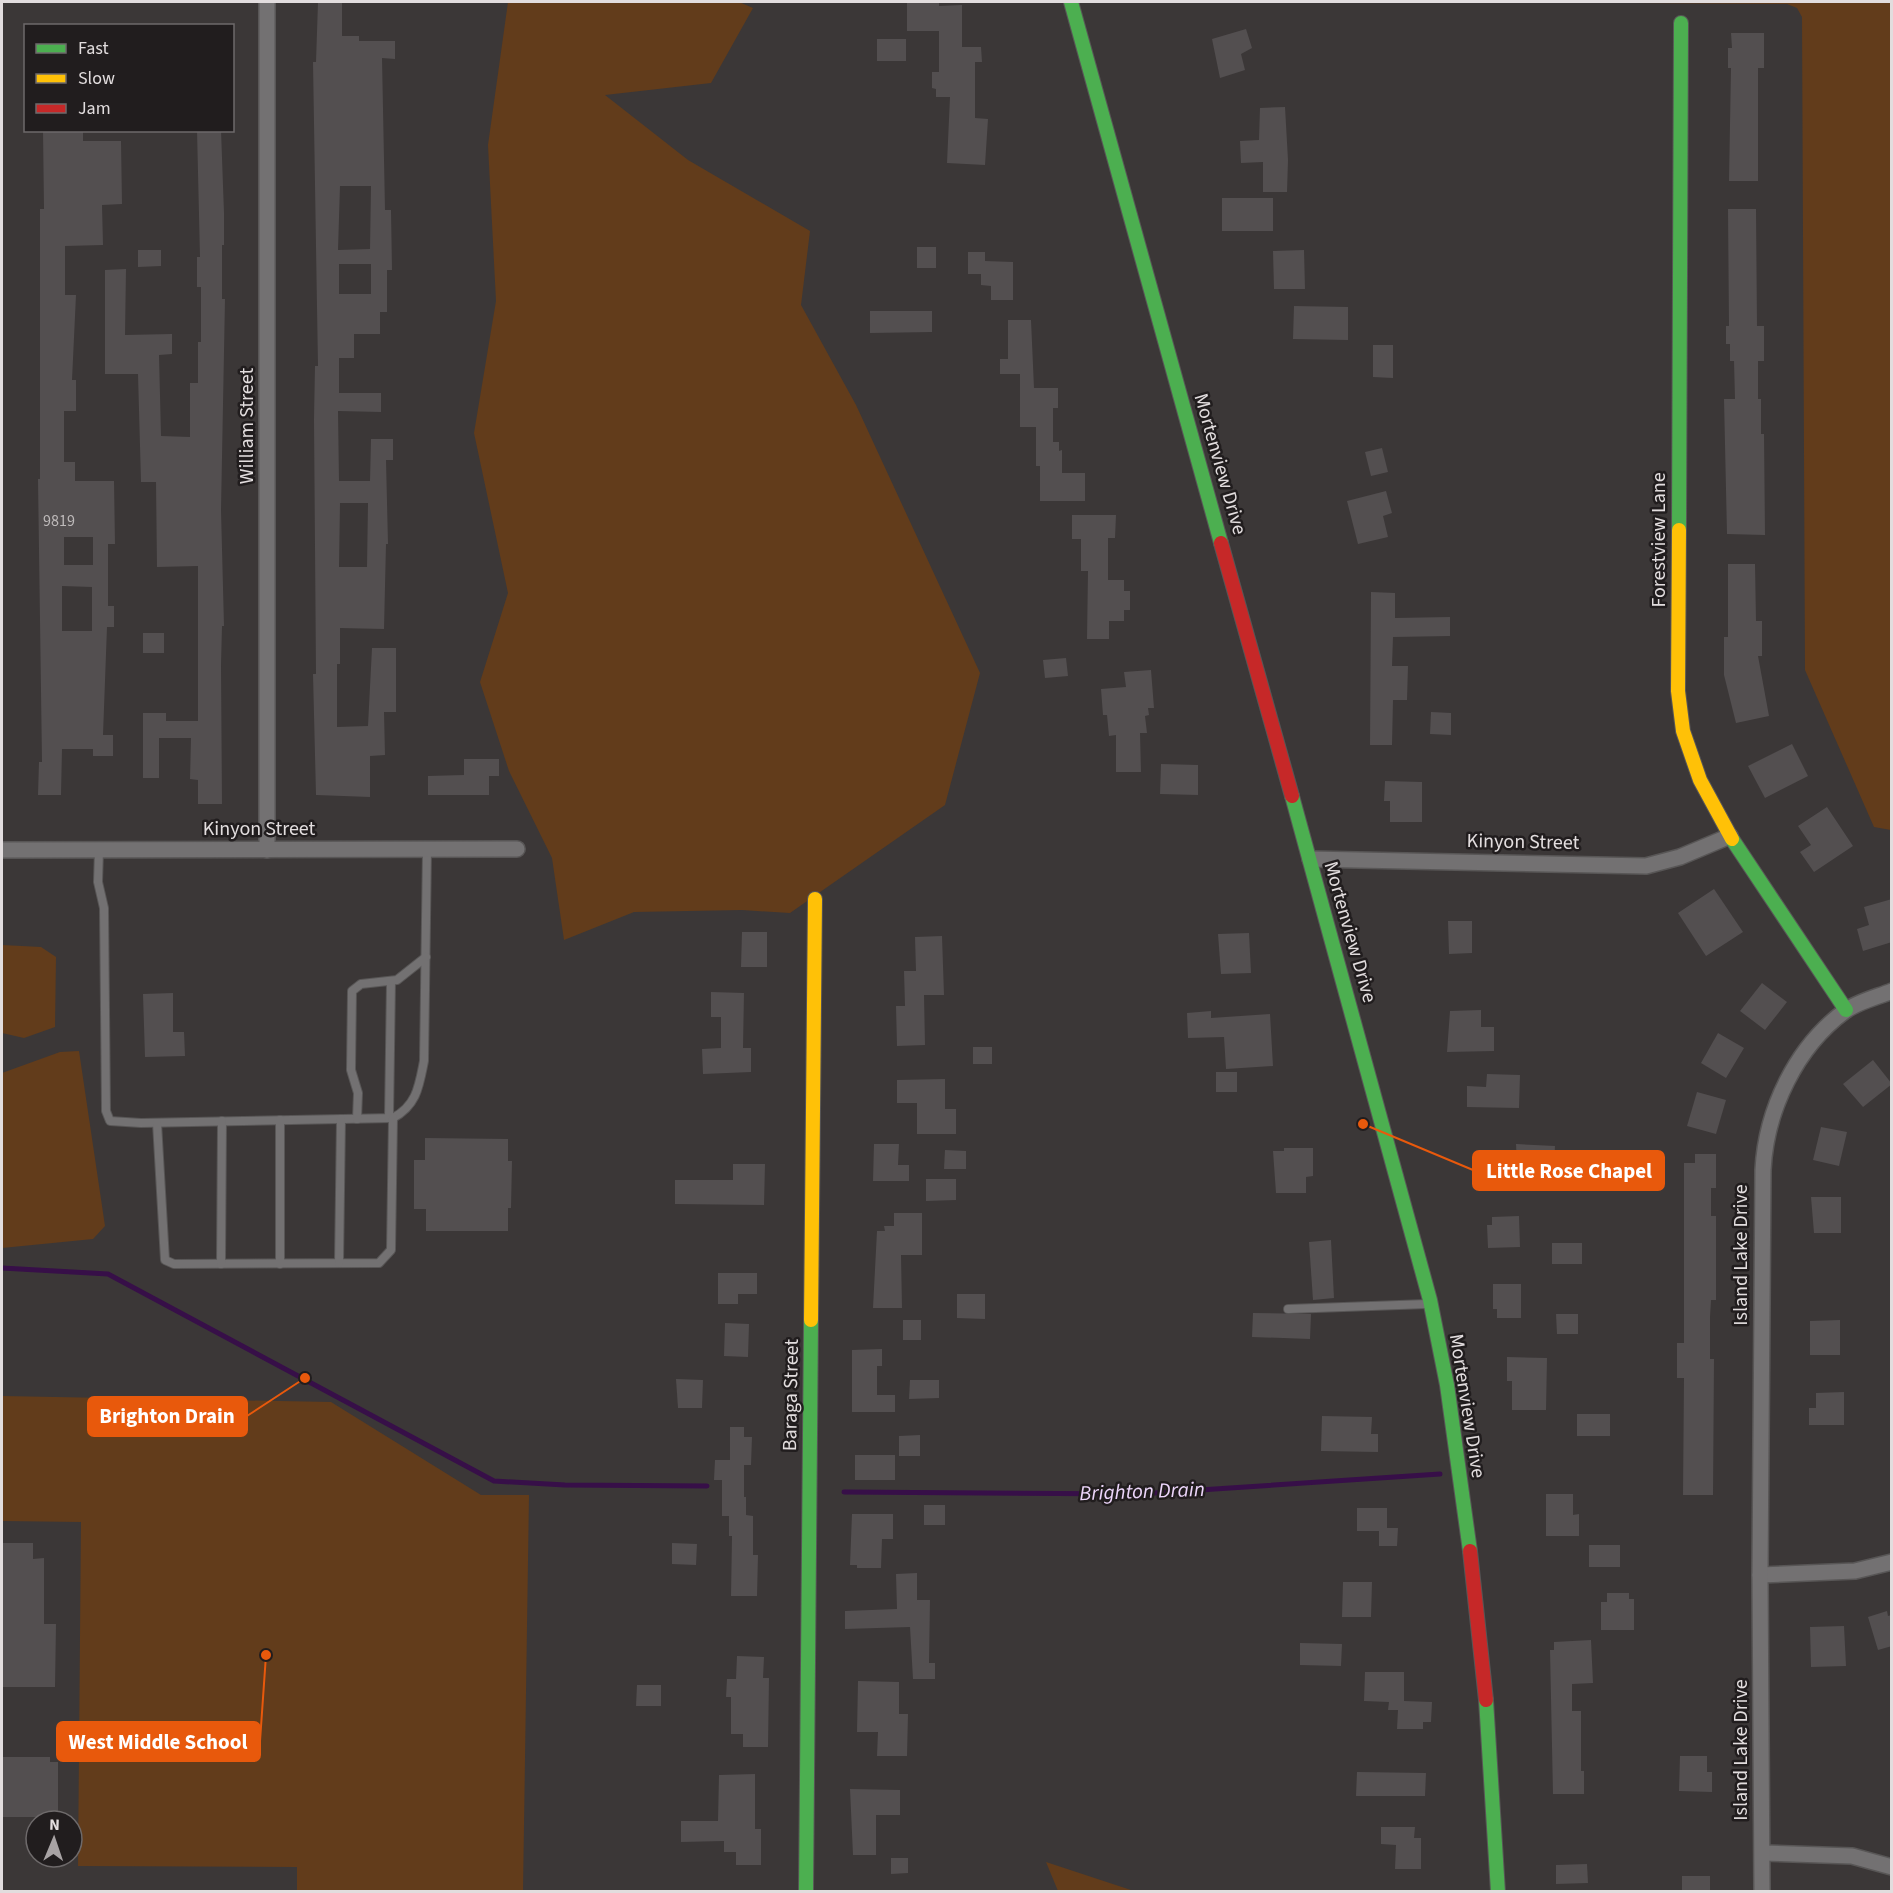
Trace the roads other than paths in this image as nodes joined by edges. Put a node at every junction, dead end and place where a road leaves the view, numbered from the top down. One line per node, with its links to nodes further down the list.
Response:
1 (267, 2): 5 (street, William Street)
2 (1071, 2): 10 (street, Mortenview Drive)
3 (1681, 23): 4 (street, Forestview Lane)
4 (1730, 836): 10 (street, Kinyon Street); 15 (street, Forestview Lane)
5 (267, 849): 6 (street, Kinyon Street); 9 (street, Kinyon Street)
6 (427, 849): 7 (street, Kinyon Street); 12 (lane)
7 (517, 849)
8 (2, 850): 9 (street, Kinyon Street)
9 (99, 850): 21 (lane)
10 (1310, 859): 25 (street, Mortenview Drive)
11 (815, 899): 31 (street, Baraga Street)
12 (426, 957): 13 (lane); 16 (lane)
13 (391, 981): 16 (lane); 18 (lane)
14 (1892, 991): 15 (street, Island Lake Drive)
15 (1846, 1010): 28 (street, Island Lake Drive)
16 (391, 1118): 18 (lane); 22 (lane)
17 (341, 1119): 18 (lane); 19 (lane); 22 (lane)
18 (357, 1119)
19 (280, 1120): 20 (lane); 24 (lane)
20 (222, 1121): 21 (lane); 23 (lane)
21 (157, 1123): 23 (lane)
22 (339, 1263): 24 (lane)
23 (221, 1264): 24 (lane)
24 (280, 1264)
25 (1429, 1304): 26 (lane); 32 (street, Mortenview Drive)
26 (1288, 1309)
27 (1892, 1562): 28 (street)
28 (1760, 1575): 29 (street, Island Lake Drive)
29 (1763, 1853): 30 (street); 33 (street, Island Lake Drive)
30 (1892, 1867)
31 (806, 1892)
32 (1498, 1892)
33 (1762, 1892)

